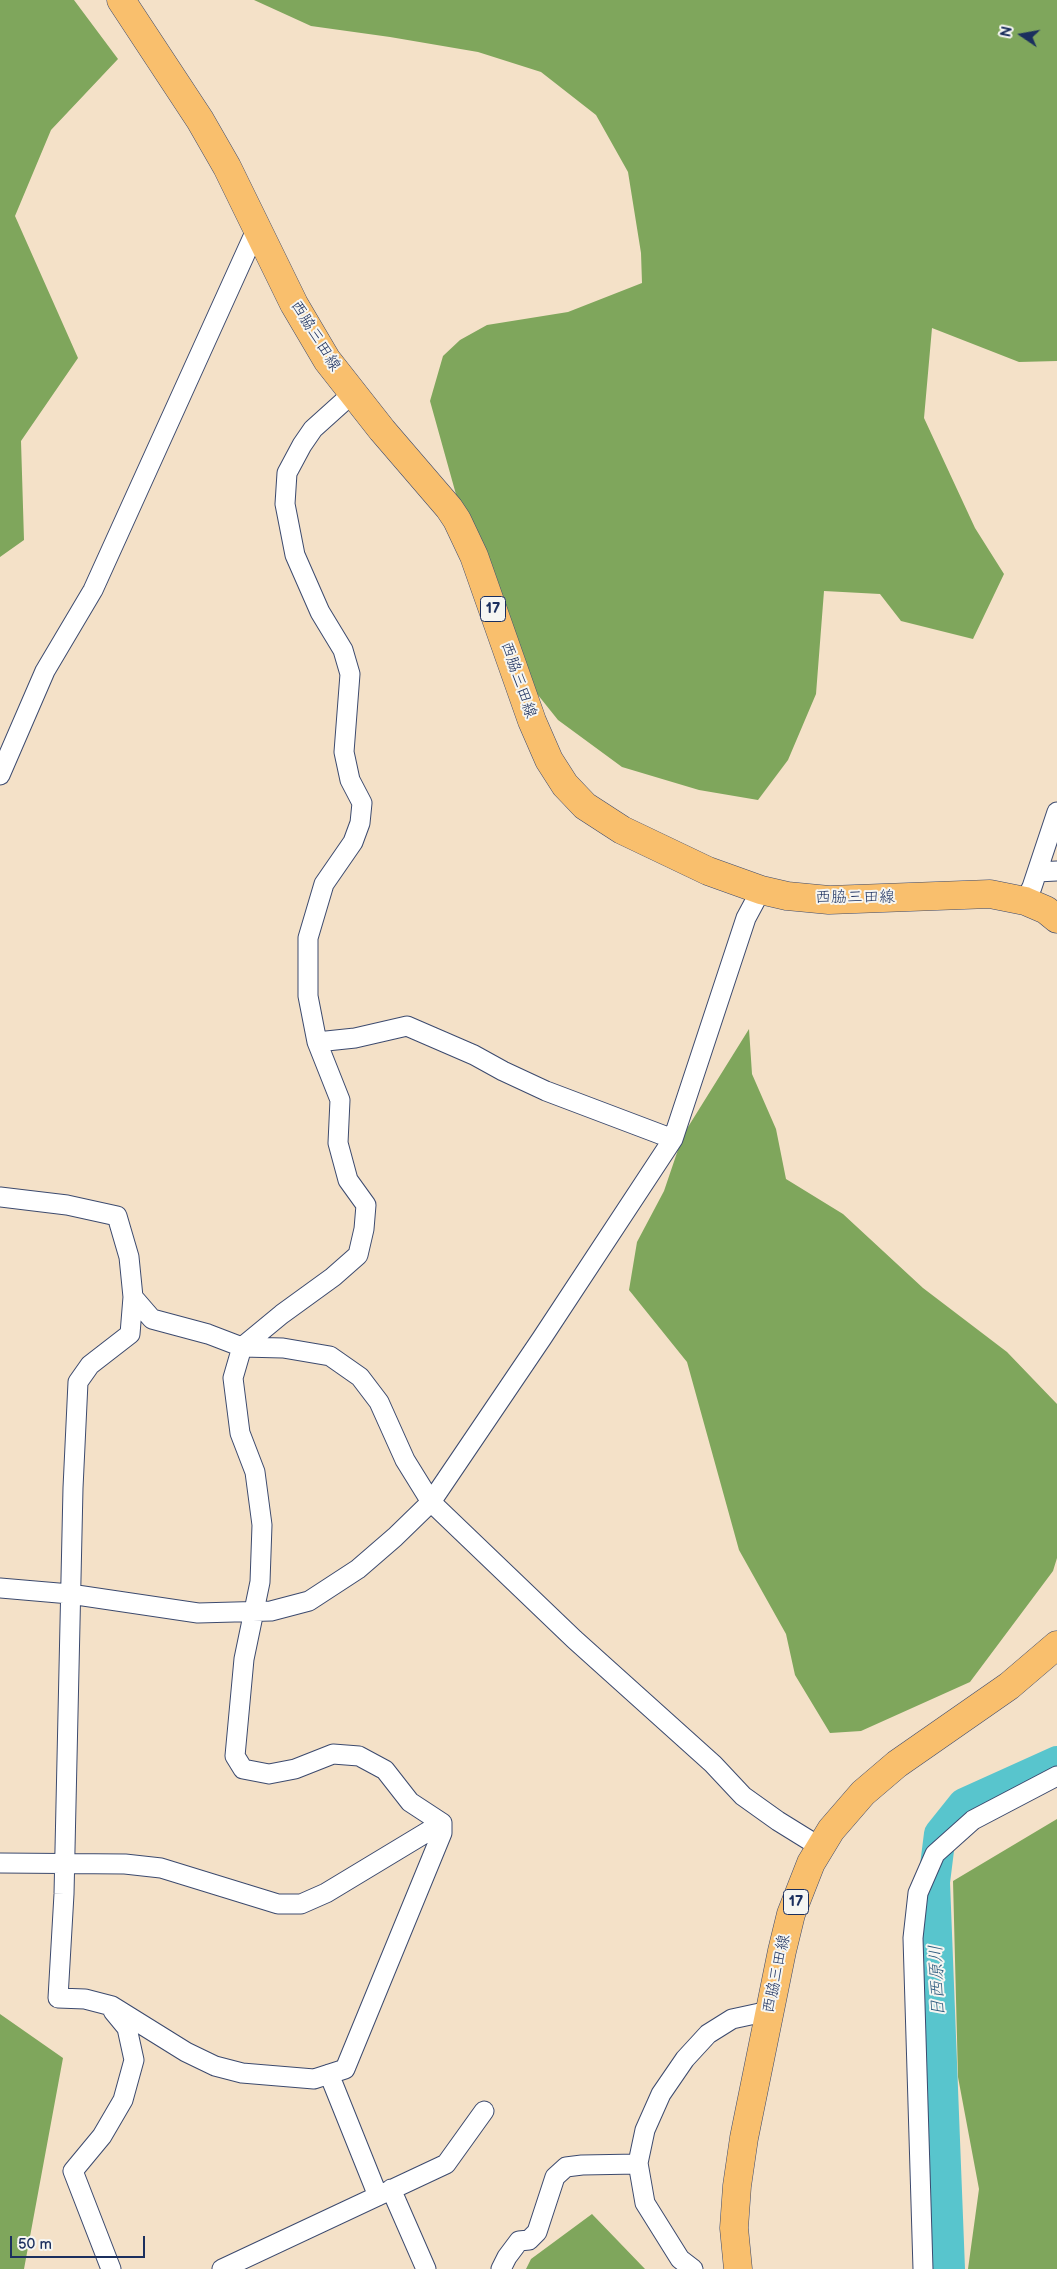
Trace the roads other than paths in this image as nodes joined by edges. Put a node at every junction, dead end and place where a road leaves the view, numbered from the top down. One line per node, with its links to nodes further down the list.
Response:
1 (121, 0): 2 (main road, 西脇三田線 / 17)
2 (257, 228): 3 (main road, 西脇三田線 / 17); 4 (street)
3 (353, 393): 8 (main road, 西脇三田線 / 17); 11 (street)
4 (0, 775)
5 (1057, 812): 7 (street)
6 (1057, 871): 7 (street)
7 (1037, 872): 9 (street)
8 (762, 890): 9 (main road, 西脇三田線 / 17); 12 (street)
9 (1025, 901): 10 (main road, 西脇三田線 / 17)
10 (1057, 919)
11 (317, 1042): 12 (street); 15 (street)
12 (673, 1139): 16 (street)
13 (0, 1197): 14 (street)
14 (133, 1297): 15 (street); 18 (street)
15 (242, 1347): 16 (street); 19 (street)
16 (431, 1502): 19 (street); 23 (street)
17 (0, 1588): 18 (street)
18 (70, 1594): 19 (street); 25 (street)
19 (254, 1612): 22 (street)
20 (1057, 1645): 23 (main road, 西脇三田線 / 17)
21 (1057, 1776): 38 (street)
22 (442, 1823): 25 (street); 28 (street)
23 (820, 1846): 27 (main road, 西脇三田線 / 17)
24 (0, 1864): 25 (street)
25 (64, 1864): 26 (street)
26 (94, 2001): 28 (street); 32 (street)
27 (769, 2011): 30 (street); 37 (main road, 西脇三田線 / 17)
28 (329, 2074): 31 (street)
29 (484, 2111): 31 (street)
30 (638, 2164): 35 (street); 36 (street)
31 (385, 2192): 33 (street); 34 (street)
32 (111, 2269)
33 (222, 2269)
34 (426, 2269)
35 (501, 2269)
36 (693, 2269)
37 (738, 2269)
38 (923, 2269)

